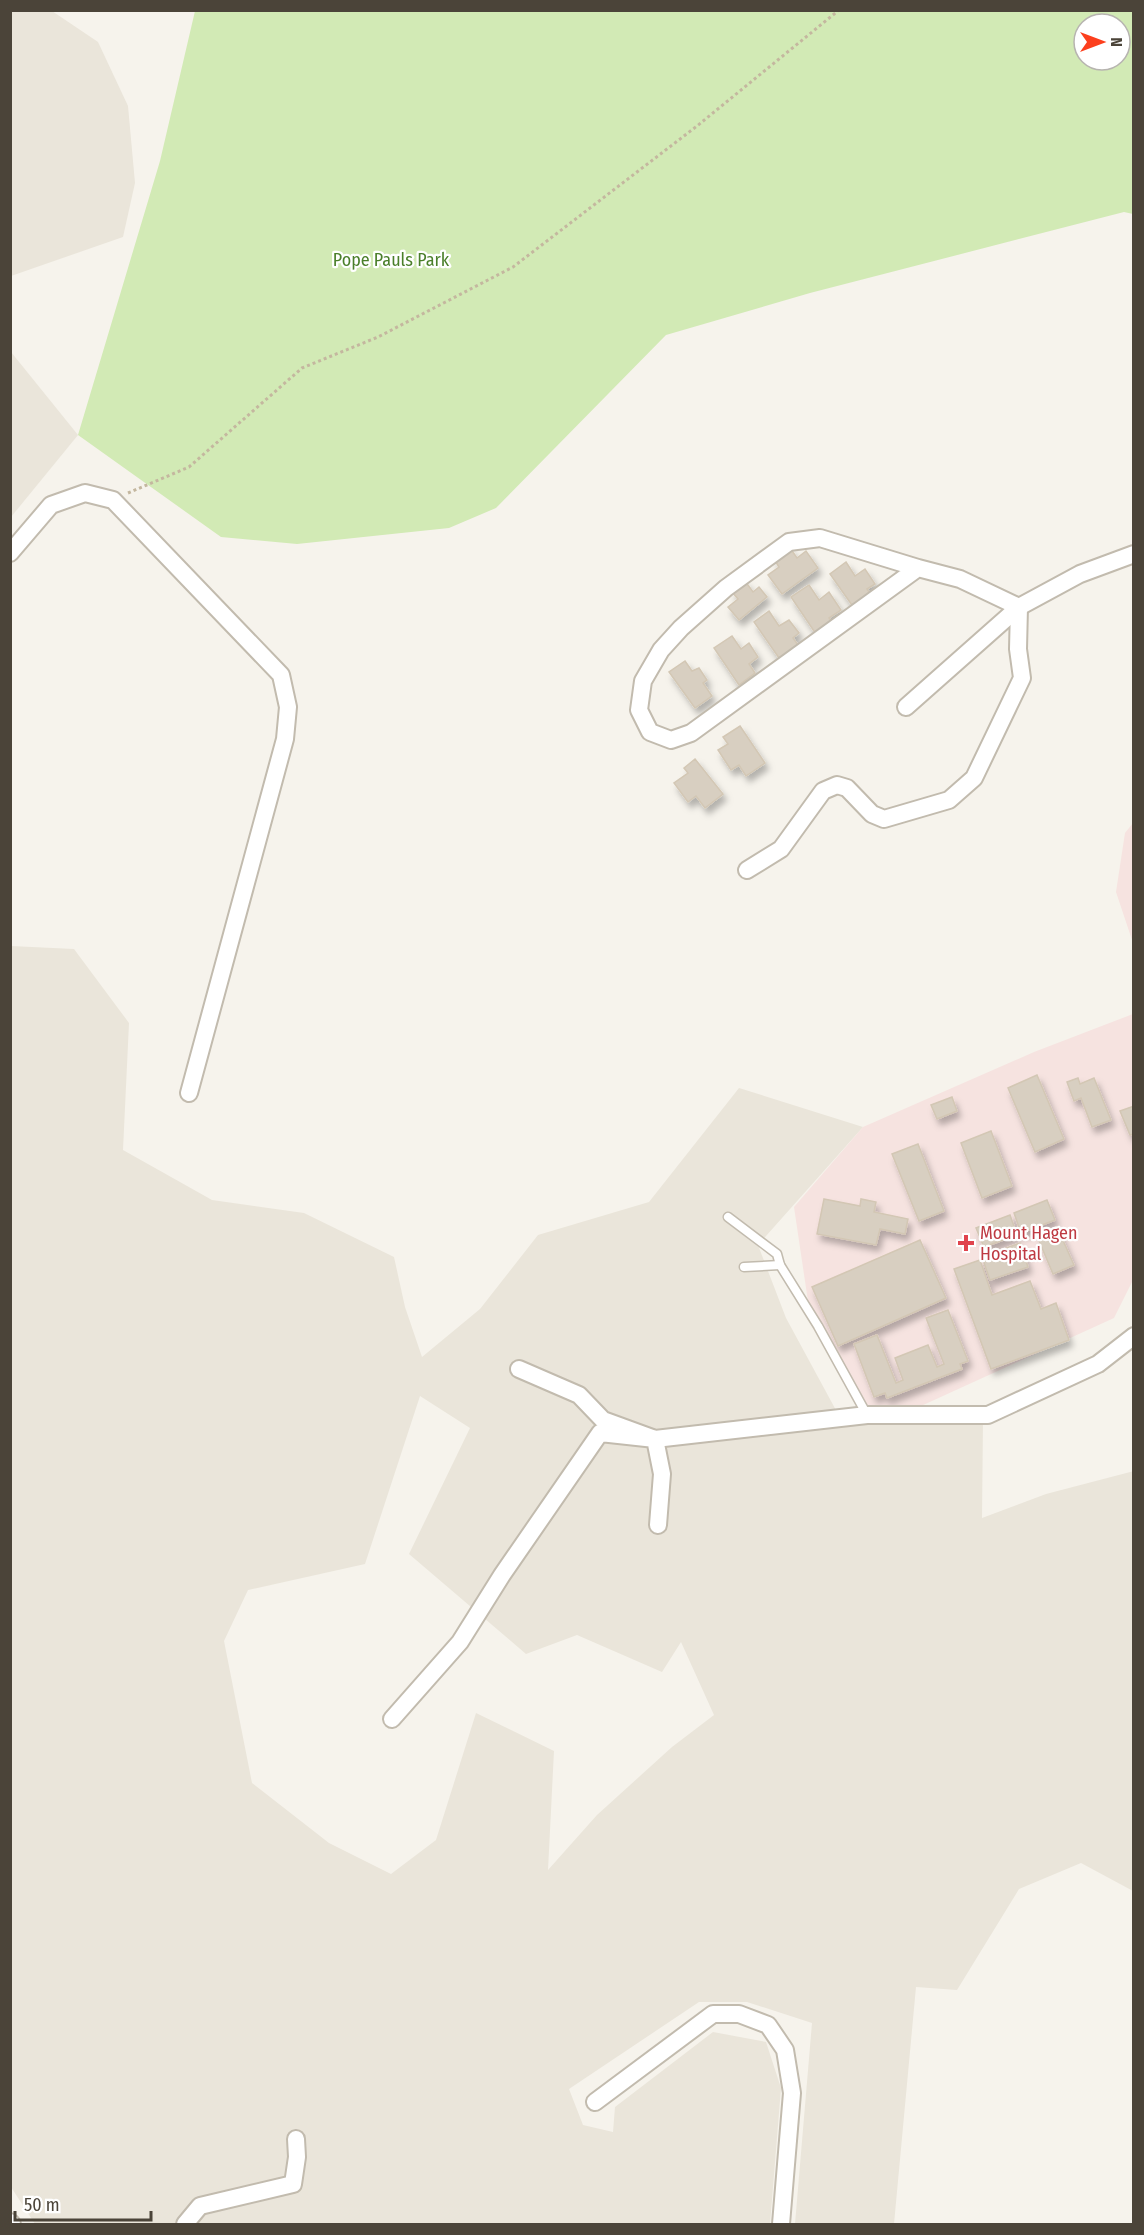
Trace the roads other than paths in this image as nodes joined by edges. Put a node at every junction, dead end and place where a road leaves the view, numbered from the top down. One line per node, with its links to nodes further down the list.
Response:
1 (10, 553): 7 (street)
2 (1134, 554): 4 (street)
3 (918, 568): 3 (street); 4 (street)
4 (1019, 607): 5 (street); 6 (street)
5 (906, 707)
6 (747, 870)
7 (189, 1093)
8 (728, 1217): 9 (lane)
9 (780, 1265): 10 (lane); 13 (lane)
10 (744, 1267)
11 (1134, 1336): 13 (street)
12 (519, 1369): 14 (street)
13 (867, 1415): 14 (street)
14 (655, 1438): 15 (street); 16 (street)
15 (658, 1525)
16 (392, 1719)
17 (595, 2102): 20 (street)
18 (296, 2139): 19 (street)
19 (185, 2224)
20 (781, 2224)

